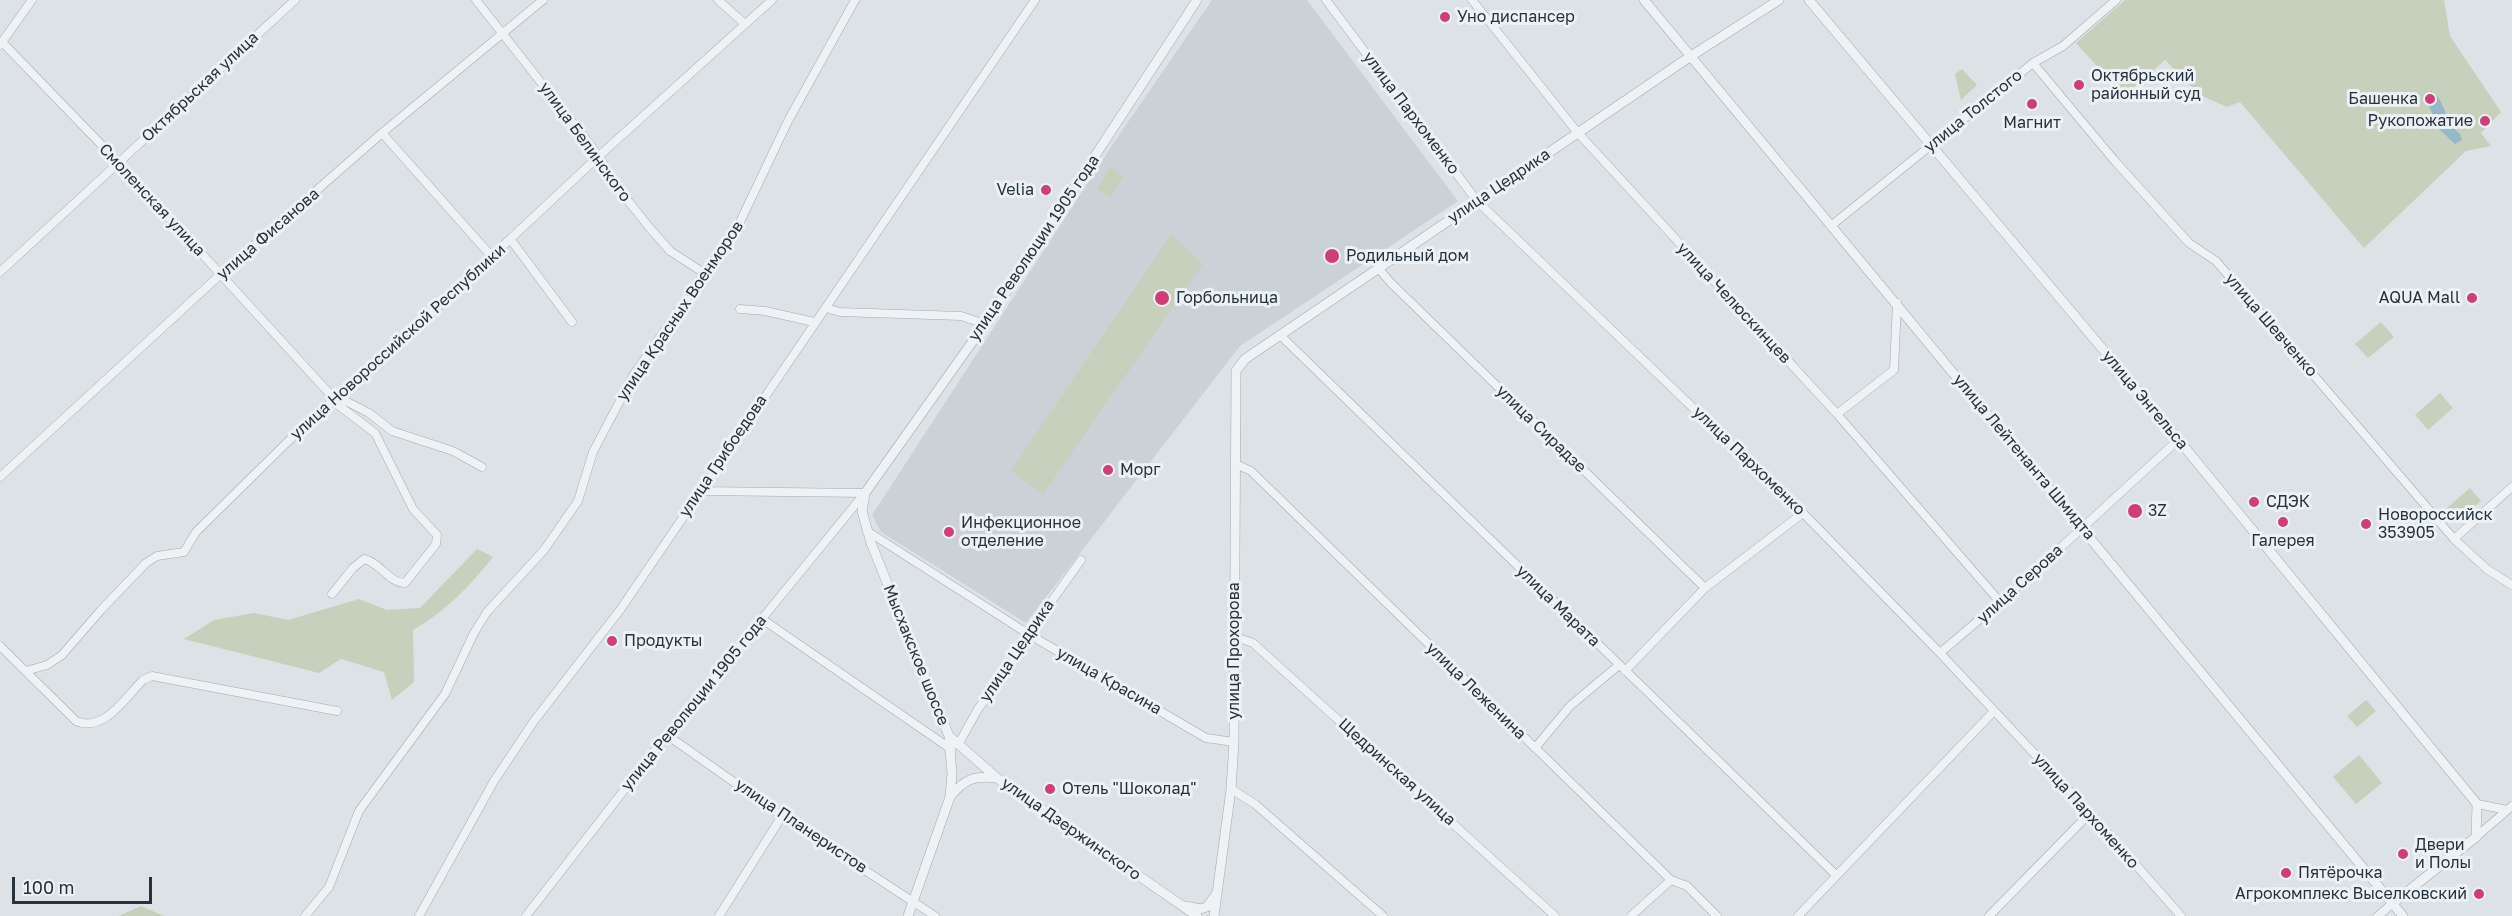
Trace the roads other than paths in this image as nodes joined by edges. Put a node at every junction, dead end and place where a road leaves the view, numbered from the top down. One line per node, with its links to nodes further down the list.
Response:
1 (32, 0): 18 (street)
2 (295, 0): 25 (street, Октябрьская улица)
3 (476, 0): 17 (street, улица Белинского)
4 (543, 0): 17 (street, улица Фисанова)
5 (718, 0): 16 (street)
6 (772, 0): 16 (street, улица Новороссийской Республики)
7 (855, 0): 32 (street, улица Красных Военморов)
8 (1035, 0): 35 (street, улица Грибоедова)
9 (1196, 0): 39 (street, улица Революции 1905 года)
10 (1326, 0): 26 (street, улица Пархоменко)
11 (1473, 0): 21 (street, улица Челюскинцев)
12 (1644, 0): 19 (street, улица Лейтенанта Шмидта)
13 (1779, 0): 19 (street, улица Цедрика)
14 (1809, 0): 23 (street, улица Энгельса)
15 (2116, 0): 20 (street, улица Толстого)
16 (745, 24): 24 (street, улица Новороссийской Республики)
17 (504, 34): 22 (street, улица Фисанова); 24 (street, улица Белинского)
18 (1, 44): 25 (street, Смоленская улица)
19 (1691, 56): 21 (street, улица Цедрика); 27 (street, улица Лейтенанта Шмидта)
20 (2033, 63): 23 (street, улица Толстого); 56 (street, улица Шевченко)
21 (1578, 133): 26 (street, улица Цедрика); 43 (street, улица Челюскинцев)
22 (382, 134): 29 (street); 33 (street, улица Фисанова)
23 (1931, 145): 27 (street, улица Толстого); 44 (street, улица Энгельса)
24 (599, 156): 28 (street, улица Новороссийской Республики); 32 (street, улица Белинского)
25 (119, 163): 31 (street, Октябрьская улица); 33 (street, Смоленская улица)
26 (1477, 201): 30 (street, улица Цедрика); 52 (street, улица Пархоменко)
27 (1832, 225): 34 (street, улица Лейтенанта Шмидта)
28 (511, 240): 29 (street, улица Новороссийской Республики); 37 (street)
29 (493, 258): 42 (street, улица Новороссийской Республики)
30 (1379, 269): 40 (street, улица Цедрика); 59 (street, улица Сирадзе)
31 (0, 272)
32 (704, 273): 90 (street, улица Красных Военморов)
33 (221, 274): 42 (street, Смоленская улица); 47 (street, улица Фисанова)
34 (1897, 303): 43 (street); 54 (street, улица Лейтенанта Шмидта)
35 (826, 308): 38 (street, улица Грибоедова); 39 (street)
36 (740, 309): 38 (street)
37 (572, 322)
38 (814, 322): 49 (street, улица Грибоедова)
39 (985, 324): 51 (street, улица Революции 1905 года)
40 (1281, 336): 41 (street, улица Цедрика); 67 (street, улица Марата)
41 (1235, 385): 45 (street, улица Прохорова)
42 (337, 400): 46 (street, Смоленская улица); 60 (street, Смоленская улица); 68 (street, улица Новороссийской Республики)
43 (1837, 414): 61 (street, улица Челюскинцев)
44 (2178, 440): 54 (street, улица Серова); 79 (street, улица Энгельса)
45 (1236, 464): 64 (street, улица Прохорова); 75 (street, улица Леженина)
46 (482, 467)
47 (0, 477)
48 (2512, 487): 56 (street)
49 (699, 491): 50 (street); 91 (street, улица Грибоедова)
50 (840, 493): 51 (street); 53 (street)
51 (864, 495): 53 (street, улица Революции 1905 года); 55 (street, Мысхакское шоссе)
52 (1803, 513): 59 (street); 66 (street, улица Пархоменко)
53 (847, 517): 62 (street, улица Революции 1905 года)
54 (2082, 527): 61 (street, улица Серова); 88 (street, улица Лейтенанта Шмидта)
55 (867, 531): 63 (street, улица Красина); 72 (street, Мысхакское шоссе)
56 (2454, 539): 58 (street, улица Шевченко)
57 (1081, 560): 63 (street, улица Цедрика)
58 (2512, 585)
59 (1705, 588): 67 (street)
60 (332, 594)
61 (2000, 602): 66 (street, улица Серова)
62 (762, 619): 71 (street, улица Революции 1905 года); 74 (street, улица Дзержинского)
63 (1030, 635): 73 (street, улица Красина); 74 (street, улица Цедрика)
64 (1233, 636): 73 (street, улица Прохорова); 99 (street, Щедринская улица)
65 (0, 646): 68 (street)
66 (1940, 653): 70 (street, улица Пархоменко)
67 (1622, 668): 75 (street); 84 (street, улица Марата)
68 (26, 671): 69 (street)
69 (338, 711)
70 (1994, 711): 81 (street, улица Пархоменко); 84 (street)
71 (667, 735): 82 (street, улица Планеристов); 92 (street, улица Революции 1905 года)
72 (949, 736): 74 (street, улица Дзержинского)
73 (1234, 742): 77 (street, улица Прохорова)
74 (954, 747): 76 (street, улица Дзержинского); 78 (street)
75 (1535, 748): 85 (street, улица Леженина)
76 (997, 778): 78 (street); 89 (street, улица Дзержинского)
77 (1231, 789): 86 (street, улица Прохорова); 98 (street)
78 (950, 797): 87 (street)
79 (2477, 804): 80 (street); 83 (street)
80 (2510, 808): 83 (street)
81 (2090, 813): 103 (street); 104 (street, улица Пархоменко)
82 (782, 816): 87 (street, улица Планеристов); 93 (street)
83 (2476, 837): 88 (street)
84 (1836, 875): 102 (street)
85 (1671, 880): 100 (street); 101 (street, улица Леженина)
86 (1218, 888): 89 (street); 97 (street, улица Прохорова)
87 (914, 901): 94 (street); 95 (street, улица Планеристов)
88 (2393, 903): 105 (street); 106 (street, улица Лейтенанта Шмидта)
89 (1181, 905): 96 (street, улица Дзержинского)
90 (305, 916)
91 (419, 916)
92 (526, 916)
93 (719, 916)
94 (909, 916)
95 (935, 916)
96 (1197, 916)
97 (1214, 916)
98 (1383, 916)
99 (1555, 916)
100 (1631, 916)
101 (1717, 916)
102 (1798, 916)
103 (1989, 916)
104 (2181, 916)
105 (2378, 916)
106 (2403, 916)

